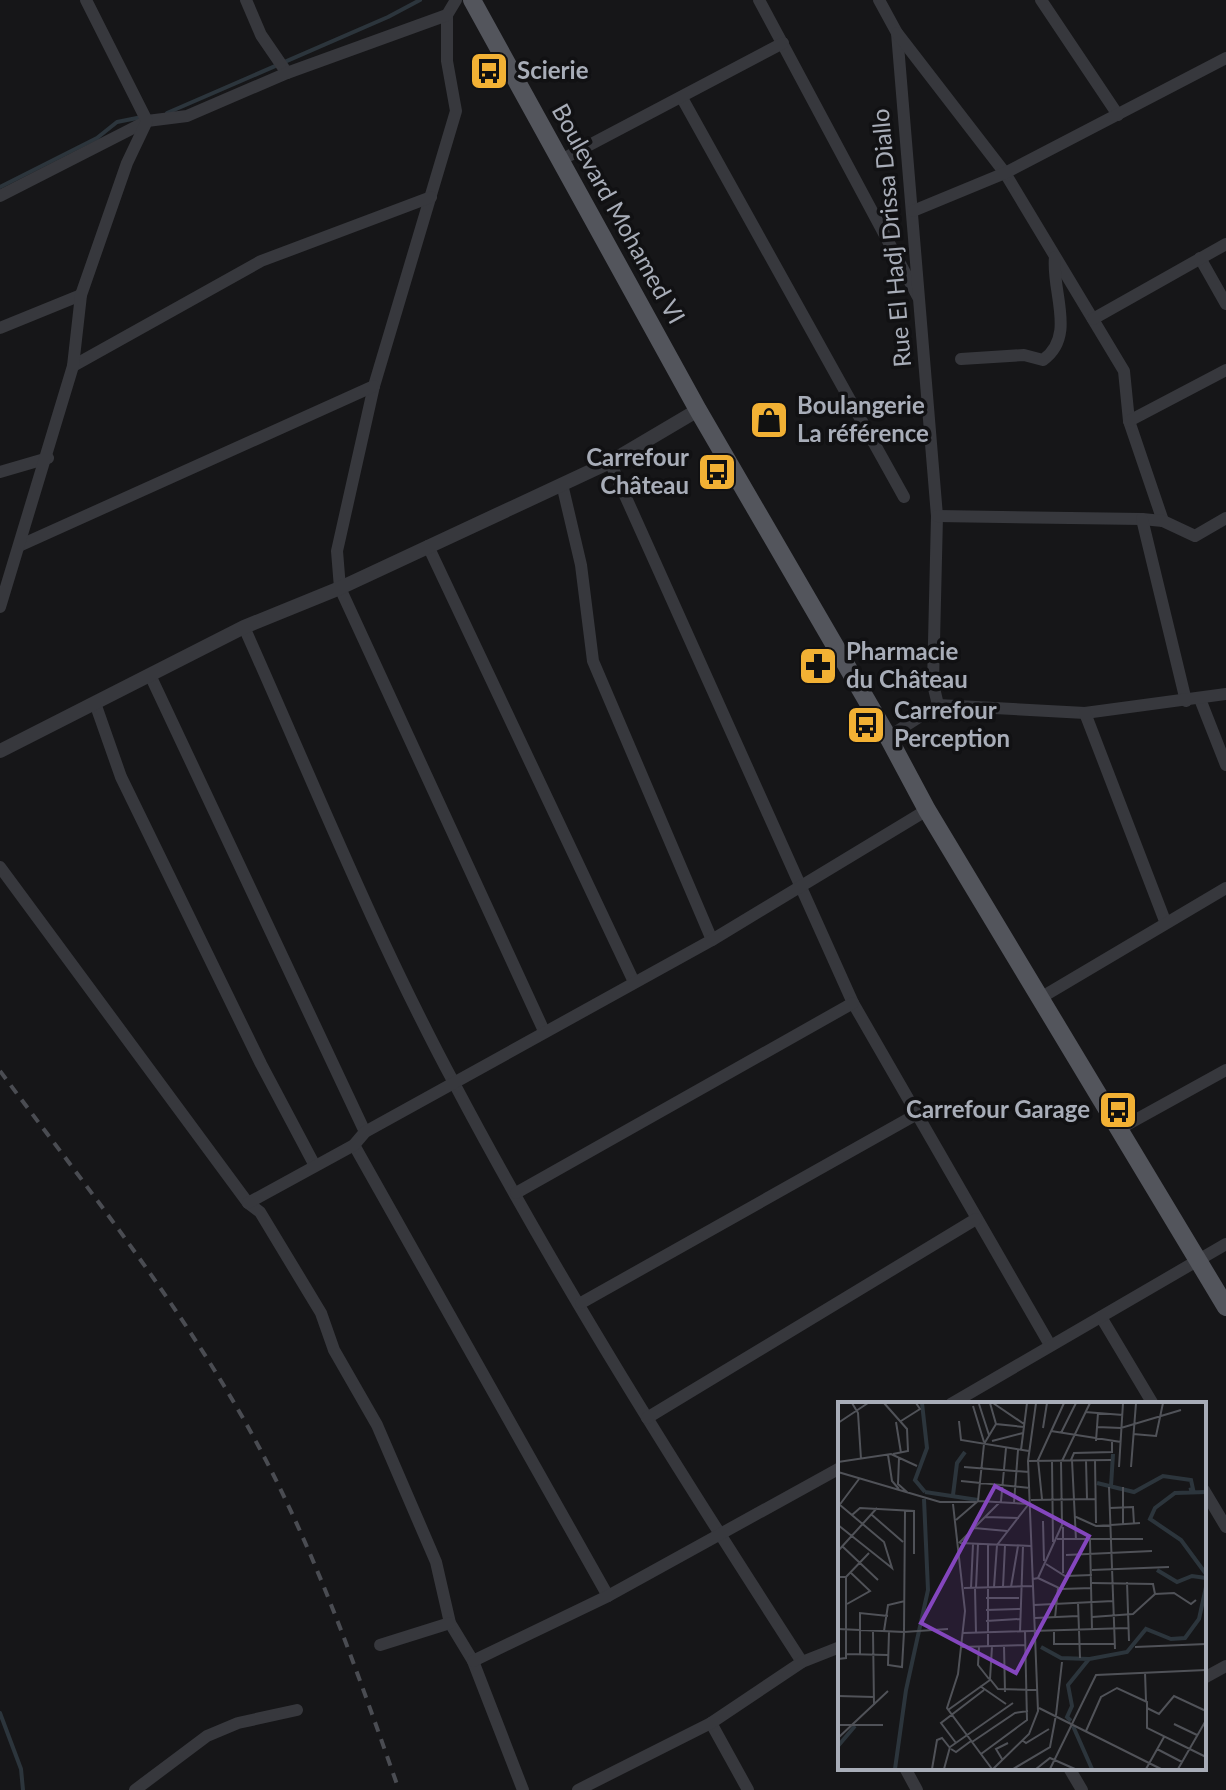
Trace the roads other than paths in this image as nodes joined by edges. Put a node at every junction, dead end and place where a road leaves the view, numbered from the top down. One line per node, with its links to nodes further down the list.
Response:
1 (86, 0): 15 (street)
2 (246, 0): 12 (street)
3 (456, 0): 8 (street)
4 (472, 0): 16 (main road, Boulevard Mohamed VI)
5 (759, 0): 10 (street)
6 (879, 0): 9 (street, Rue El Hadj Drissa Diallo)
7 (1041, 0): 14 (street)
8 (447, 15): 12 (street); 19 (street)
9 (897, 33): 17 (street); 20 (street, Rue El Hadj Drissa Diallo)
10 (783, 43): 13 (street); 25 (street)
11 (1226, 58): 14 (street)
12 (287, 73): 15 (street)
13 (682, 98): 16 (street); 39 (street)
14 (1118, 115): 17 (street)
15 (147, 121): 18 (street); 24 (street)
16 (561, 160): 33 (main road, Boulevard Mohamed VI)
17 (1005, 173): 20 (street); 22 (street)
18 (0, 196)
19 (431, 197): 30 (street); 32 (street)
20 (913, 211): 25 (street, Rue El Hadj Drissa Diallo)
21 (1226, 244): 23 (street)
22 (1055, 257): 27 (street); 29 (street)
23 (1200, 258): 26 (street); 27 (street)
24 (81, 295): 28 (street); 30 (street)
25 (920, 301): 40 (street, Rue El Hadj Drissa Diallo)
26 (1226, 304)
27 (1093, 319): 34 (street)
28 (0, 328)
29 (961, 359)
30 (73, 366): 35 (street)
31 (1226, 370): 34 (street)
32 (374, 386): 44 (street); 46 (street)
33 (698, 410): 36 (street); 55 (main road, Boulevard Mohamed VI)
34 (1129, 421): 43 (street)
35 (48, 458): 37 (street); 44 (street)
36 (610, 462): 38 (street); 61 (street)
37 (0, 472)
38 (562, 484): 45 (street); 63 (street)
39 (904, 497)
40 (937, 516): 42 (street); 53 (street, Rue El Hadj Drissa Diallo)
41 (1226, 518): 43 (street)
42 (1142, 519): 43 (street); 51 (street)
43 (1163, 521)
44 (21, 545): 47 (street)
45 (428, 546): 46 (street); 64 (street)
46 (340, 588): 48 (street); 67 (street)
47 (0, 607)
48 (244, 627): 49 (street); 69 (street)
49 (150, 675): 52 (street); 72 (street)
50 (1226, 694): 51 (street)
51 (1193, 700): 54 (street); 57 (street)
52 (95, 703): 56 (street); 74 (street)
53 (938, 705): 54 (street); 55 (street)
54 (1085, 713): 62 (street)
55 (888, 737): 58 (main road, Boulevard Mohamed VI)
56 (0, 751)
57 (1226, 765)
58 (927, 810): 61 (street); 65 (main road, Boulevard Mohamed VI)
59 (0, 867): 76 (street)
60 (1226, 888): 62 (street)
61 (799, 889): 63 (street); 66 (street)
62 (1165, 921): 65 (street)
63 (712, 940): 64 (street)
64 (634, 982): 67 (street)
65 (1042, 997): 71 (main road, Boulevard Mohamed VI)
66 (853, 1003): 70 (street); 75 (street)
67 (544, 1031): 69 (street)
68 (1226, 1070): 71 (street)
69 (453, 1082): 72 (street); 75 (street)
70 (917, 1114): 77 (street); 80 (street)
71 (1121, 1128): 79 (main road, Boulevard Mohamed VI)
72 (365, 1132): 73 (street)
73 (354, 1145): 74 (street); 91 (street)
74 (314, 1164): 76 (street)
75 (516, 1193): 80 (street)
76 (248, 1203): 92 (street)
77 (976, 1219): 83 (street); 86 (street)
78 (1226, 1244): 79 (street)
79 (1197, 1260): 81 (main road, Boulevard Mohamed VI); 82 (street)
80 (581, 1303): 86 (street)
81 (1226, 1307)
82 (1101, 1317): 83 (street); 85 (street)
83 (1050, 1345): 84 (street)
84 (954, 1402)
85 (1152, 1402)
86 (647, 1418): 90 (street)
87 (838, 1469): 90 (street)
88 (1206, 1493): 89 (street)
89 (1226, 1527)
90 (720, 1535): 91 (street); 96 (street)
91 (608, 1596): 95 (street)
92 (450, 1623): 93 (street); 95 (street)
93 (380, 1645)
94 (838, 1649): 96 (street)
95 (473, 1661): 104 (street)
96 (802, 1662): 100 (street)
97 (1226, 1666): 98 (street)
98 (1206, 1677)
99 (297, 1710): 103 (street)
100 (711, 1723): 105 (street); 106 (street)
101 (906, 1770): 107 (street)
102 (1070, 1770): 108 (street)
103 (135, 1790)
104 (523, 1790)
105 (578, 1790)
106 (748, 1790)
107 (917, 1790)
108 (1082, 1790)

